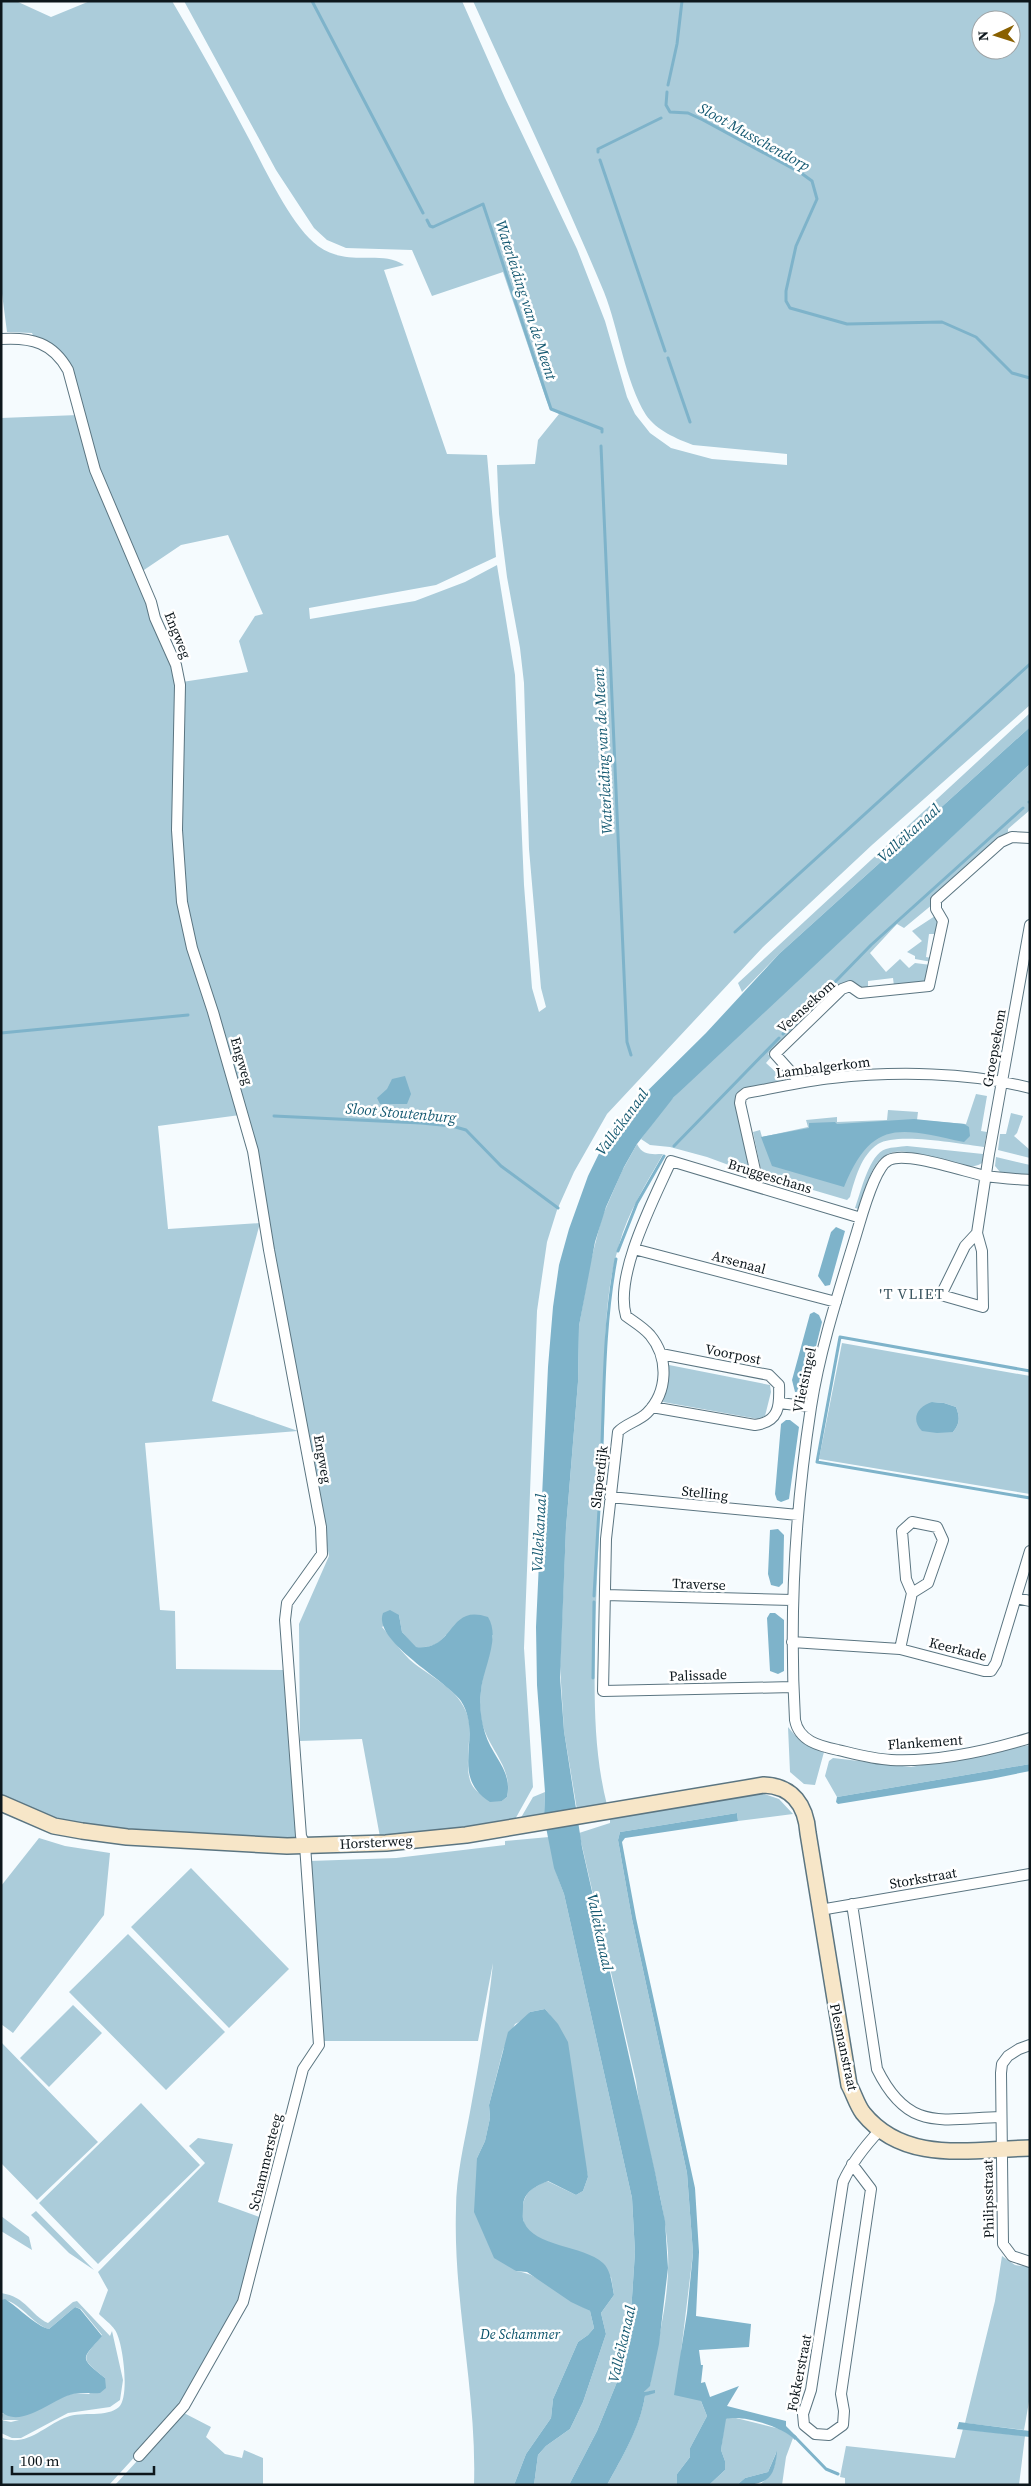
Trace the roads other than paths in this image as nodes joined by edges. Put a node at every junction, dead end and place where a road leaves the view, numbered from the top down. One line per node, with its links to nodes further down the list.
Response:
1 (1, 339): 35 (street, Engweg)
2 (1030, 838): 4 (street, Veensekom)
3 (1030, 925): 5 (street, Groepsekom)
4 (800, 1082): 5 (street, Lambalgerkom); 10 (street, Lambalgerkom)
5 (1002, 1083): 6 (street, Lambalgerkom); 8 (street, Groepsekom)
6 (1030, 1088)
7 (671, 1161): 10 (street, Bruggeschans); 13 (street, Slaperdijk)
8 (986, 1176): 9 (street, Vlietsingel); 11 (street, Vlietsingel); 12 (street, Groepsekom)
9 (1030, 1180)
10 (756, 1186): 11 (street, Bruggeschans)
11 (861, 1218): 14 (street, Vlietsingel)
12 (977, 1232): 12 (street)
13 (634, 1249): 14 (street, Arsenaal); 15 (street, Slaperdijk)
14 (836, 1302): 18 (street, Vlietsingel)
15 (661, 1354): 16 (street, Voorpost); 17 (street, Slaperdijk)
16 (780, 1403): 17 (street); 18 (street)
17 (652, 1407): 19 (street, Slaperdijk)
18 (811, 1407): 20 (street, Vlietsingel)
19 (610, 1497): 20 (street, Stelling); 23 (street, Slaperdijk)
20 (798, 1515): 25 (street, Vlietsingel)
21 (1030, 1551): 24 (street, Keerkade)
22 (912, 1593): 22 (street); 28 (street)
23 (605, 1596): 25 (street, Traverse); 30 (street, Slaperdijk)
24 (1016, 1598): 26 (street); 28 (street, Keerkade)
25 (792, 1600): 27 (street, Vlietsingel)
26 (1030, 1601)
27 (792, 1642): 28 (street, Keerkade); 29 (street, Vlietsingel)
28 (900, 1649)
29 (793, 1687): 30 (street, Palissade); 32 (street, Vlietsingel)
30 (603, 1691)
31 (1030, 1738): 32 (street, Flankement)
32 (822, 1746)
33 (772, 1789): 35 (street, Horsterweg); 38 (street, Plesmanstraat)
34 (1, 1803): 35 (street, Horsterweg)
35 (305, 1845): 46 (street, Schammersteeg)
36 (1030, 1874): 37 (street, Storkstraat)
37 (852, 1904): 38 (street, Storkstraat); 40 (street, Plesmanstraat)
38 (820, 1910): 41 (street, Plesmanstraat)
39 (1030, 2045): 40 (street)
40 (1000, 2117): 43 (street)
41 (880, 2130): 43 (street, Plesmanstraat); 44 (street, Fokkerstraat)
42 (1030, 2148): 43 (street, Plesmanstraat)
43 (1001, 2149): 45 (street, Philipsstraat)
44 (852, 2164): 44 (street, Fokkerstraat)
45 (1030, 2262)
46 (139, 2456)

